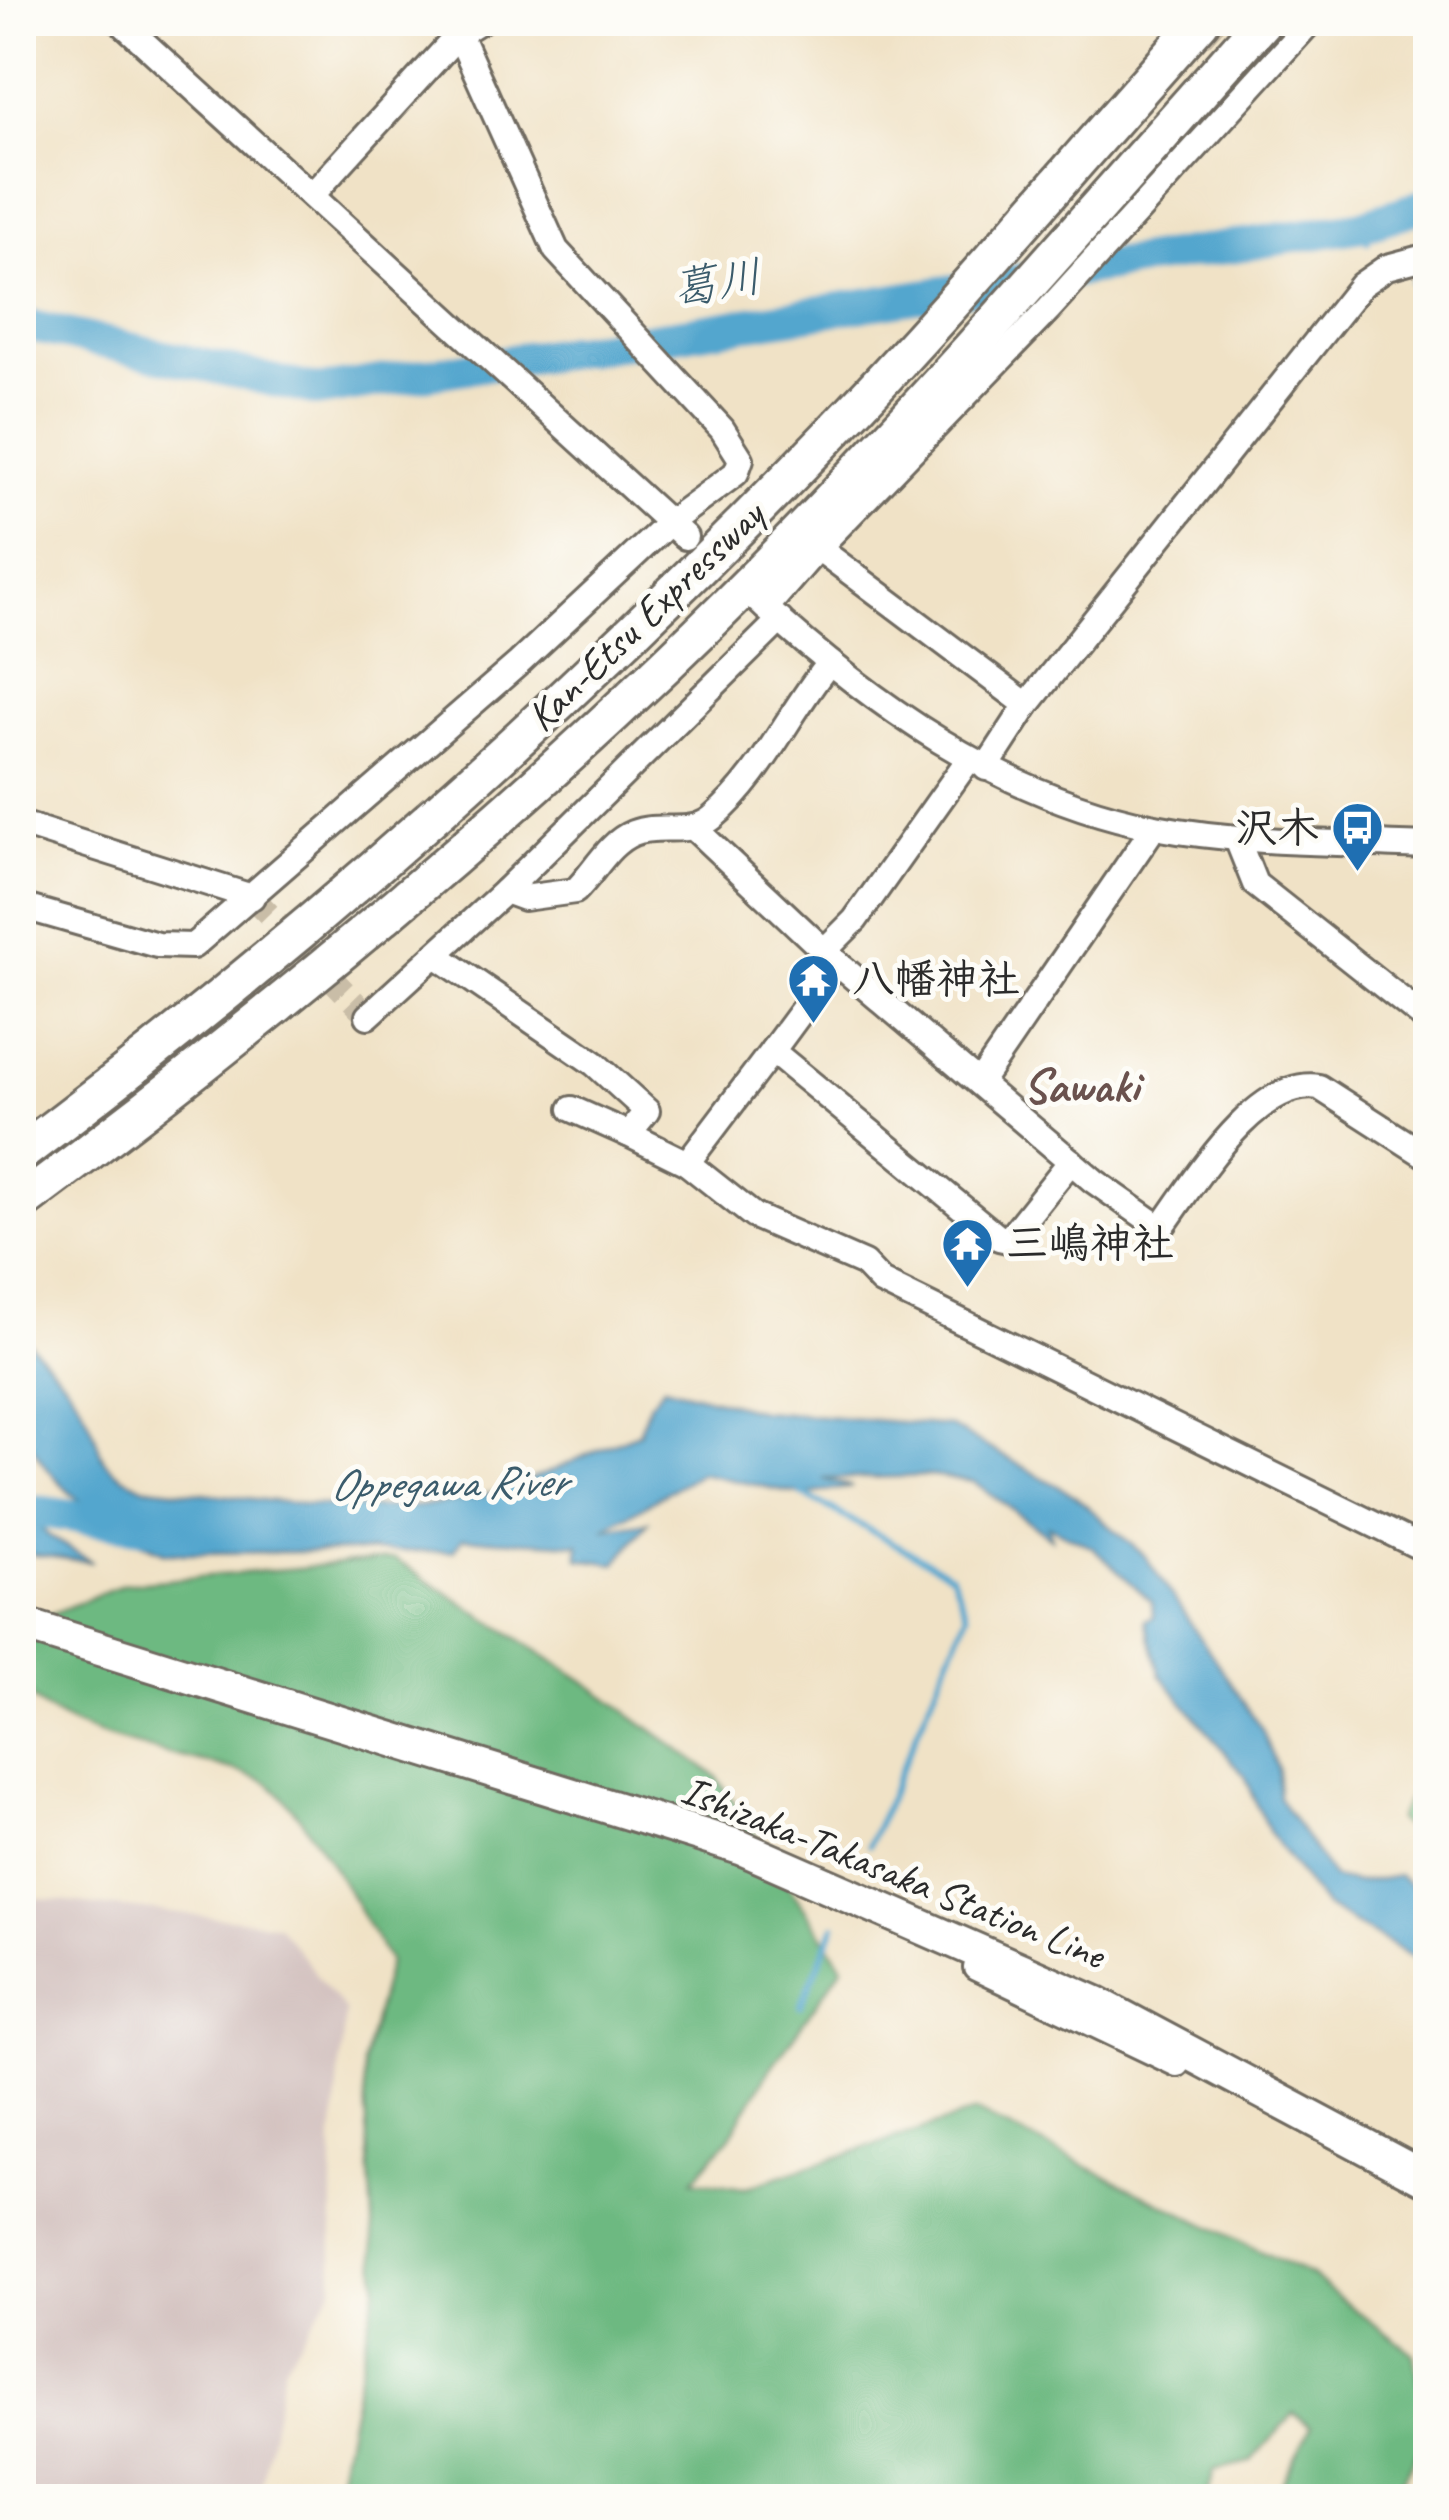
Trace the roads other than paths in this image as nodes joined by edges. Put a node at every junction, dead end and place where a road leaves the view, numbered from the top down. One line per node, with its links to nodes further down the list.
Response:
1 (120, 21): 6 (street)
2 (1201, 21): 30 (highway, Kan-Etsu Expressway)
3 (1263, 21): 34 (highway, Kan-Etsu Expressway)
4 (1311, 21): 9 (street)
5 (464, 25): 6 (street); 8 (street)
6 (312, 195): 8 (street)
7 (1422, 263): 12 (street)
8 (677, 529): 20 (street)
9 (818, 548): 10 (street); 12 (street)
10 (767, 609): 11 (street); 19 (street)
11 (830, 663): 13 (street); 16 (street)
12 (1027, 706): 13 (street)
13 (977, 764): 15 (street); 23 (street)
14 (21, 824): 20 (street)
15 (1154, 827): 17 (street); 27 (street)
16 (695, 829): 19 (street); 23 (street)
17 (1238, 839): 18 (street); 25 (street)
18 (1428, 846)
19 (505, 891): 22 (street)
20 (252, 897): 21 (street)
21 (21, 906)
22 (436, 955): 24 (street); 29 (street)
23 (831, 957): 26 (street); 27 (street)
24 (368, 1016)
25 (1428, 1021)
26 (772, 1052): 32 (street); 33 (street)
27 (979, 1083): 32 (street)
28 (572, 1109): 29 (street)
29 (628, 1134): 33 (street)
30 (21, 1153)
31 (1428, 1157): 32 (street)
32 (1071, 1160)
33 (687, 1163): 35 (street)
34 (21, 1203)
35 (1428, 1551)
36 (21, 1624): 37 (main road, Ishizaka-Takasaka Station Line)
37 (820, 1882): 38 (main road, Ishizaka-Takasaka Station Line); 39 (street)
38 (1428, 2180)
39 (1428, 2198)

